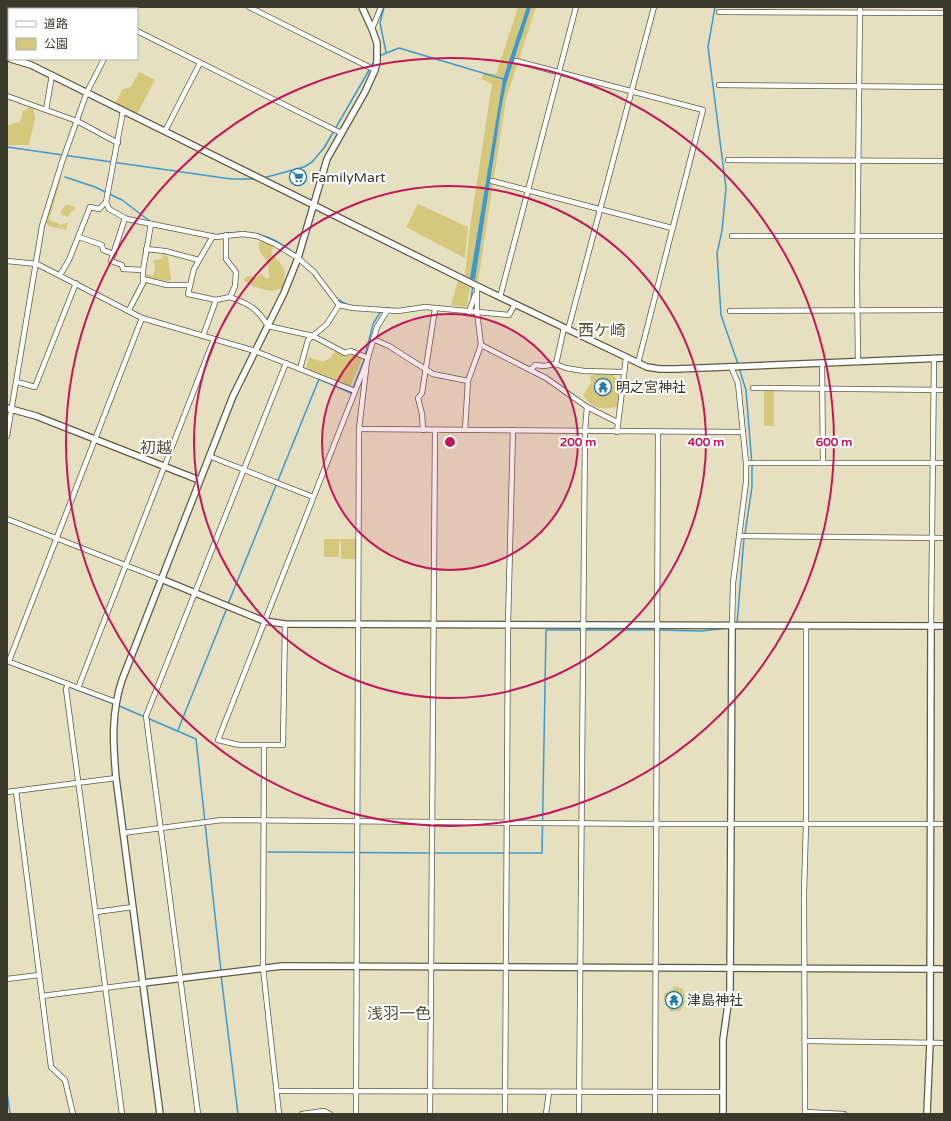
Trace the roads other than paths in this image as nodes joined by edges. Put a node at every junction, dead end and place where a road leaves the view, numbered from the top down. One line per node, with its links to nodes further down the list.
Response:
1 (249, 7): 15 (street)
2 (362, 7): 9 (street)
3 (381, 7): 9 (street)
4 (576, 7): 16 (street)
5 (654, 7): 21 (street)
6 (860, 9): 7 (street); 8 (street); 19 (street)
7 (719, 12)
8 (944, 13)
9 (372, 29): 15 (street)
10 (138, 32): 14 (street)
11 (18, 60): 17 (street)
12 (103, 60): 22 (street)
13 (516, 61): 16 (street)
14 (200, 63): 27 (street); 28 (street)
15 (375, 70): 28 (street)
16 (559, 72): 21 (street); 34 (street)
17 (52, 75): 22 (street); 24 (street)
18 (719, 85): 19 (street)
19 (859, 86): 20 (street); 31 (street)
20 (944, 87)
21 (631, 91): 37 (street); 40 (street)
22 (87, 92): 25 (street); 26 (street)
23 (7, 96): 24 (street)
24 (46, 110): 26 (street)
25 (123, 111): 27 (street); 29 (street)
26 (77, 121): 29 (street); 52 (street)
27 (165, 131): 36 (street)
28 (341, 133): 36 (street)
29 (118, 142): 35 (street)
30 (728, 160): 31 (street)
31 (859, 161): 32 (street); 42 (street)
32 (944, 161)
33 (492, 181): 34 (street)
34 (528, 190): 37 (street); 60 (street)
35 (106, 202): 38 (street); 46 (street)
36 (313, 204): 49 (street); 58 (street)
37 (602, 209): 40 (street); 74 (street)
38 (125, 218): 39 (street); 48 (street)
39 (151, 224): 43 (street); 47 (street)
40 (672, 228): 87 (street)
41 (226, 235): 43 (street); 49 (street); 59 (street)
42 (857, 235): 44 (street); 45 (street); 66 (street)
43 (212, 236): 50 (street)
44 (732, 236)
45 (944, 236)
46 (79, 237): 48 (street); 54 (street)
47 (146, 249): 50 (street); 53 (street)
48 (114, 254): 53 (street)
49 (298, 258): 63 (street); 73 (street)
50 (199, 260): 57 (street)
51 (7, 261): 52 (street)
52 (37, 264): 54 (street); 96 (street)
53 (142, 270): 55 (street)
54 (60, 275): 56 (street)
55 (143, 279): 57 (street); 65 (street)
56 (76, 283): 65 (street); 96 (street)
57 (190, 285): 61 (street)
58 (477, 287): 60 (street); 70 (street); 71 (street)
59 (230, 297): 61 (street); 73 (street)
60 (500, 297): 62 (street)
61 (216, 300): 75 (street)
62 (515, 304): 71 (street); 74 (street)
63 (340, 305): 68 (street); 76 (street)
64 (435, 308): 68 (street); 70 (street); 92 (street)
65 (129, 310): 72 (street)
66 (857, 310): 67 (street); 69 (street); 85 (street)
67 (944, 310)
68 (387, 311): 78 (street)
69 (730, 311)
70 (469, 312): 71 (street)
71 (477, 312): 79 (street)
72 (142, 318): 75 (street); 115 (street)
73 (268, 326): 76 (street); 80 (street)
74 (566, 329): 81 (street); 89 (street)
75 (203, 336): 77 (street)
76 (313, 336): 84 (street); 91 (street)
77 (214, 339): 80 (street); 121 (street)
78 (373, 339): 84 (street); 92 (street)
79 (481, 345): 93 (street); 95 (street)
80 (255, 351): 86 (street); 116 (street)
81 (626, 358): 87 (street); 94 (street)
82 (934, 358): 83 (street); 85 (street); 99 (street)
83 (944, 358)
84 (368, 360): 101 (street); 105 (street)
85 (858, 362): 88 (street)
86 (286, 363): 91 (street); 122 (street)
87 (638, 363): 90 (street)
88 (822, 363): 90 (street); 98 (street)
89 (556, 364): 93 (street); 94 (street)
90 (731, 367): 113 (street)
91 (300, 369): 101 (street)
92 (425, 369): 95 (street); 106 (street)
93 (531, 370): 102 (street)
94 (624, 372): 104 (street)
95 (468, 381): 108 (street)
96 (17, 382): 103 (street)
97 (753, 388): 98 (street)
98 (823, 389): 99 (street); 118 (street)
99 (934, 390): 100 (street); 119 (street)
100 (944, 390)
101 (355, 391): 124 (street)
102 (587, 407): 104 (street); 110 (street)
103 (10, 409): 114 (street); 115 (street)
104 (617, 422): 111 (street)
105 (359, 429): 106 (street); 135 (street)
106 (423, 430): 107 (street)
107 (435, 430): 108 (street); 136 (street)
108 (465, 430): 109 (street)
109 (513, 430): 110 (street); 137 (street)
110 (584, 431): 111 (street); 138 (street)
111 (617, 432): 112 (street)
112 (658, 432): 113 (street); 139 (street)
113 (743, 432): 117 (street)
114 (7, 436)
115 (94, 440): 121 (street); 129 (street)
116 (209, 456): 122 (street); 123 (street)
117 (746, 463): 118 (street); 126 (street)
118 (823, 463): 119 (street)
119 (933, 463): 120 (street); 127 (street)
120 (944, 463)
121 (165, 467): 123 (street); 130 (street)
122 (244, 470): 124 (street); 132 (street)
123 (199, 480): 131 (street)
124 (313, 497): 133 (street)
125 (7, 519): 129 (street)
126 (739, 536): 127 (street); 141 (street)
127 (932, 538): 128 (street); 143 (street)
128 (944, 538)
129 (56, 539): 130 (street); 144 (street)
130 (126, 566): 131 (street); 146 (street)
131 (161, 579): 132 (street); 147 (street)
132 (196, 593): 133 (street); 163 (street)
133 (264, 622): 134 (street); 148 (street)
134 (285, 624): 135 (street); 148 (street)
135 (358, 624): 136 (street); 154 (street)
136 (434, 625): 137 (street); 155 (street)
137 (508, 625): 138 (street); 156 (street)
138 (582, 626): 139 (street); 157 (street)
139 (657, 626): 141 (street); 160 (street)
140 (944, 626): 143 (street)
141 (732, 627): 142 (street); 158 (street)
142 (806, 627): 143 (street); 159 (street)
143 (931, 627): 161 (street)
144 (8, 661): 145 (street)
145 (68, 684): 146 (street); 150 (street)
146 (78, 688): 147 (street)
147 (116, 702): 149 (street)
148 (264, 746): 153 (street)
149 (116, 778): 150 (street); 164 (street)
150 (79, 783): 151 (street); 166 (street)
151 (16, 791): 152 (street); 177 (street)
152 (7, 792)
153 (265, 821): 154 (street); 163 (street); 172 (street)
154 (358, 821): 155 (street); 167 (street)
155 (432, 822): 156 (street); 168 (street)
156 (507, 822): 157 (street); 169 (street)
157 (581, 823): 160 (street); 170 (street)
158 (731, 823): 159 (street); 160 (street); 173 (street)
159 (806, 823): 161 (street); 174 (street)
160 (655, 824): 171 (street)
161 (931, 824): 162 (street); 175 (street)
162 (944, 824)
163 (160, 828): 164 (street); 178 (street)
164 (123, 832): 165 (street)
165 (133, 907): 166 (street); 180 (street)
166 (96, 912): 181 (street)
167 (356, 966): 168 (street); 172 (street); 187 (street)
168 (431, 967): 169 (street); 188 (street)
169 (506, 967): 170 (street); 189 (street)
170 (580, 967): 171 (street); 191 (street)
171 (655, 967): 173 (street); 192 (street)
172 (263, 968): 178 (street); 186 (street)
173 (730, 969): 174 (street); 193 (street)
174 (806, 969): 175 (street); 183 (street)
175 (930, 969): 176 (street); 184 (street)
176 (944, 969)
177 (39, 975): 179 (street); 182 (street)
178 (180, 978): 180 (street); 198 (street)
179 (7, 979)
180 (143, 983): 181 (street); 197 (street)
181 (106, 988): 182 (street); 196 (street)
182 (42, 996): 195 (street)
183 (805, 1041): 184 (street); 194 (street)
184 (930, 1043): 185 (street); 210 (street)
185 (944, 1043)
186 (277, 1091): 187 (street); 199 (street)
187 (356, 1091): 188 (street); 202 (street)
188 (430, 1091): 189 (street); 203 (street)
189 (505, 1092): 190 (street); 204 (street)
190 (549, 1092): 191 (street); 205 (street)
191 (579, 1092): 192 (street); 206 (street)
192 (654, 1092): 193 (street); 207 (street)
193 (723, 1092): 208 (street)
194 (805, 1113): 209 (street)
195 (73, 1114)
196 (122, 1114)
197 (160, 1114)
198 (198, 1114)
199 (280, 1114)
200 (302, 1114): 201 (street)
201 (330, 1114)
202 (356, 1114)
203 (430, 1114)
204 (505, 1114)
205 (546, 1114)
206 (579, 1114)
207 (655, 1114)
208 (723, 1114)
209 (844, 1114)
210 (927, 1114)

